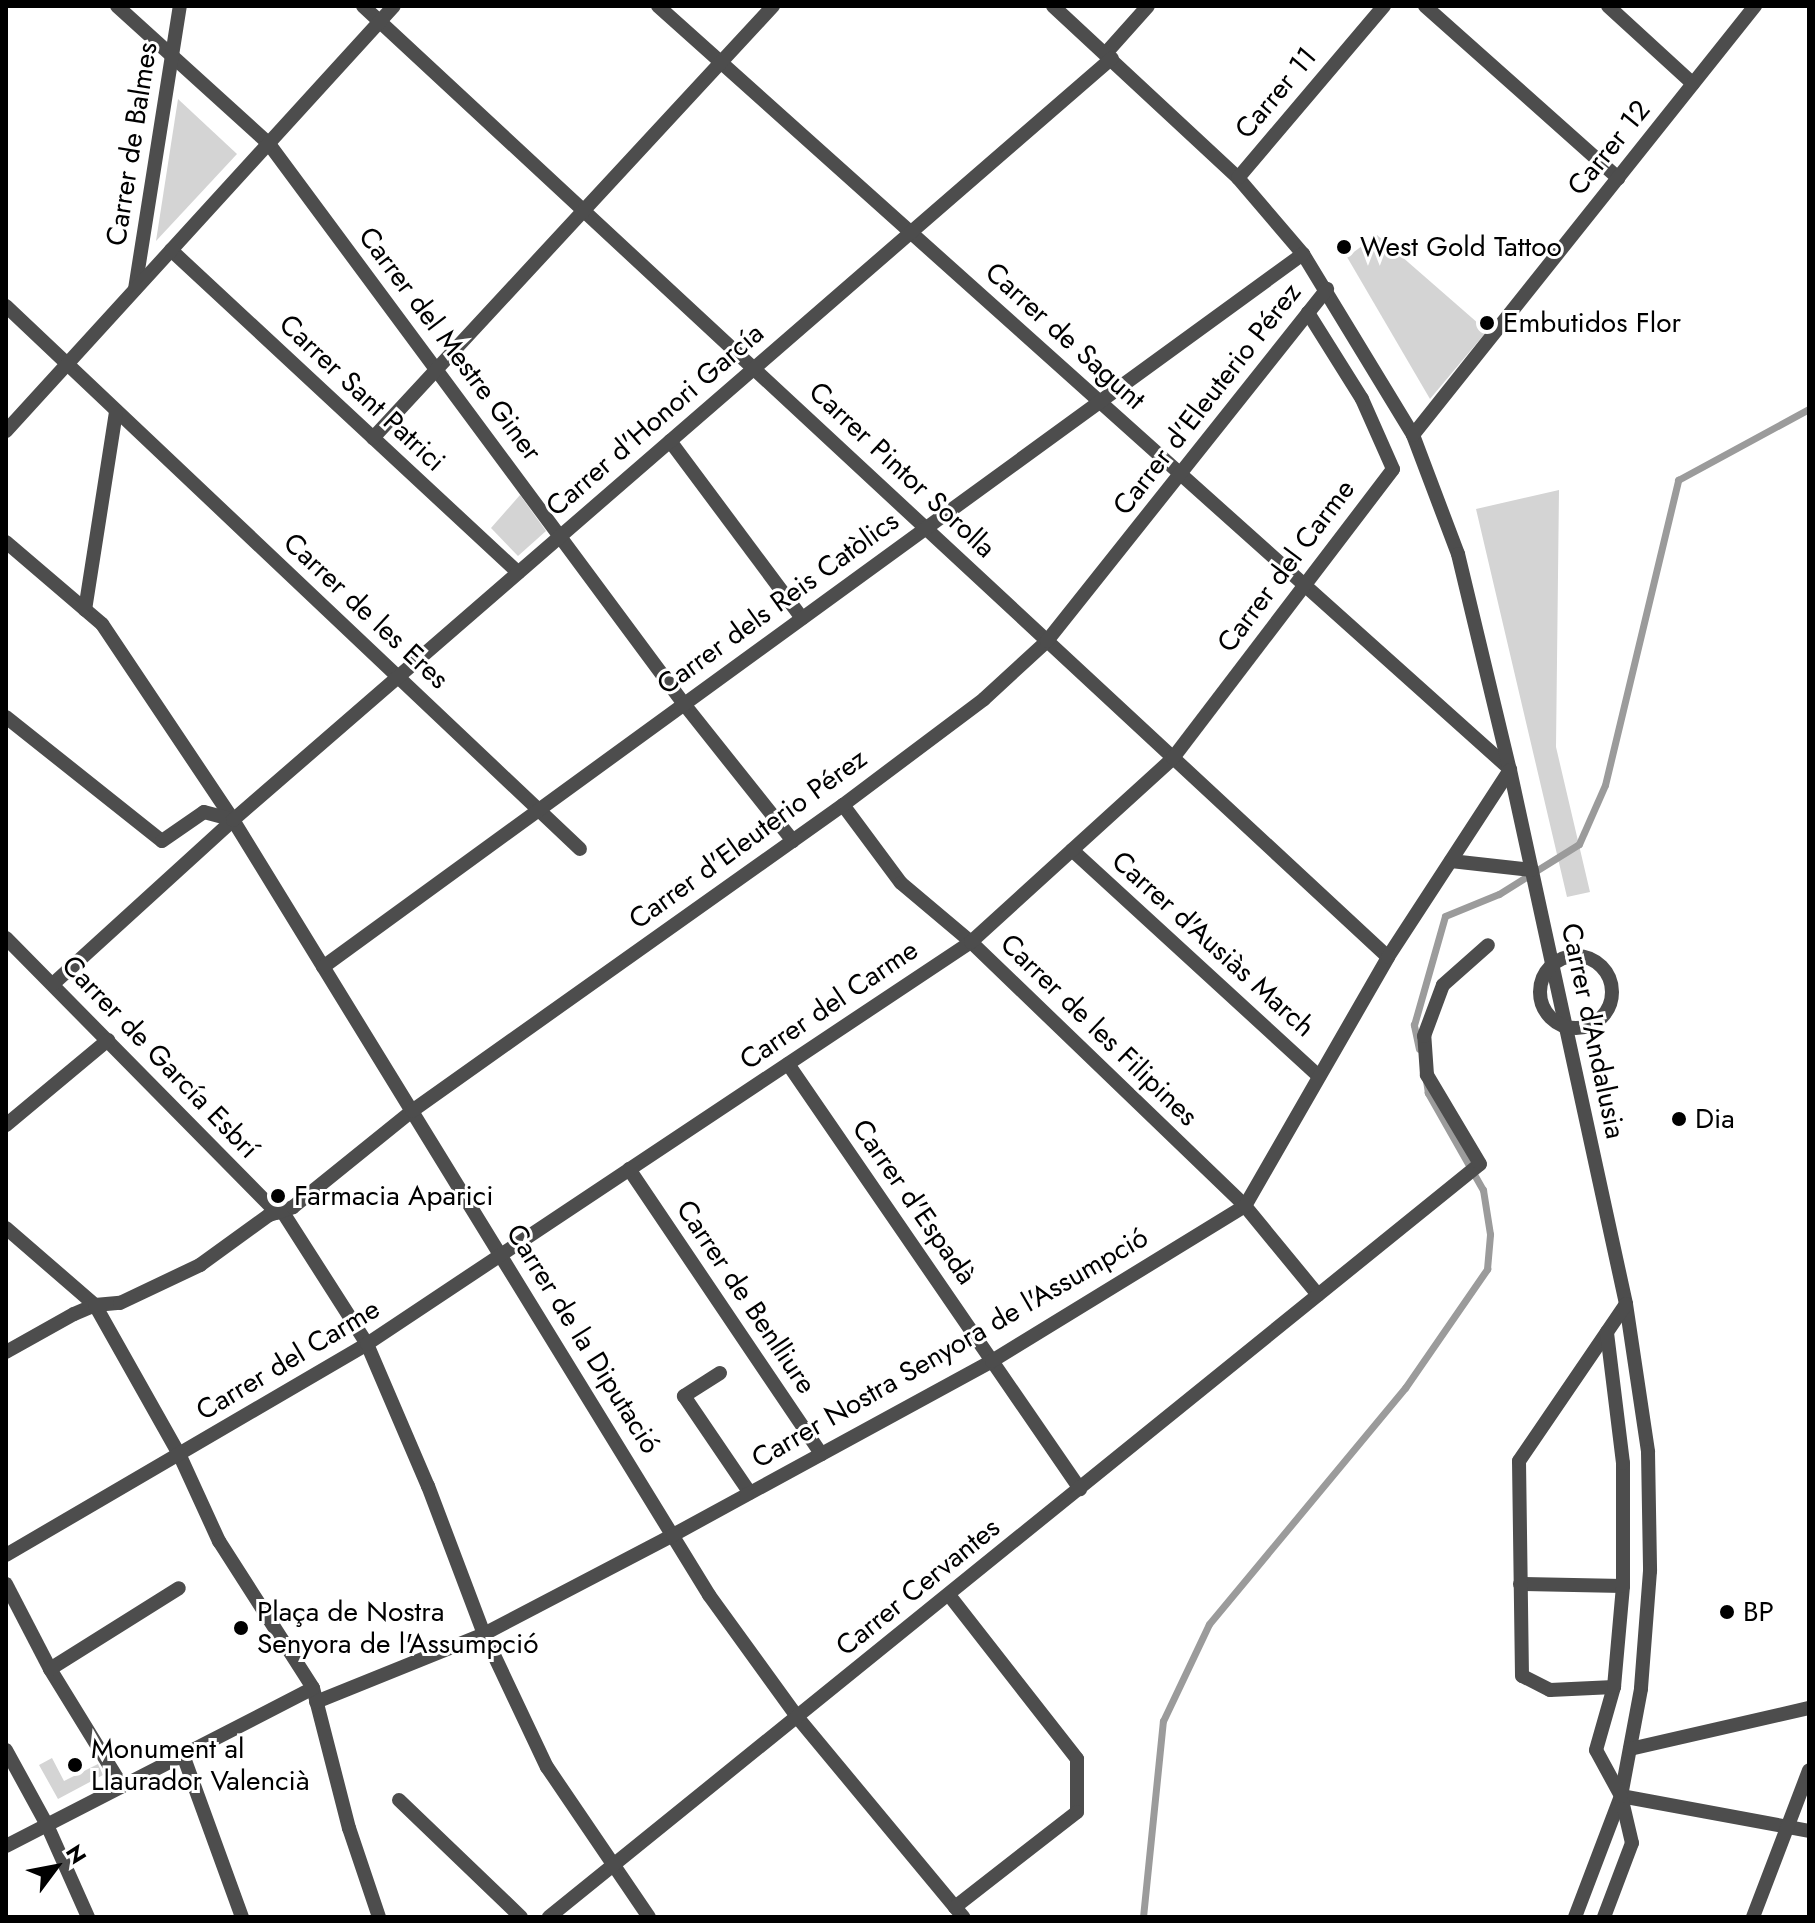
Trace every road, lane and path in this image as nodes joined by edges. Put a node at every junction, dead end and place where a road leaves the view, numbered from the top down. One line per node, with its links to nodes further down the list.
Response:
1 (117, 6): 14 (street, Carrer del Mestre Giner)
2 (180, 6): 14 (street, Carrer de Balmes)
3 (363, 6): 13 (street, Carrer Pintor Sorolla)
4 (394, 6): 13 (street)
5 (658, 6): 16 (street, Carrer de Sagunt)
6 (773, 6): 16 (street)
7 (1053, 6): 15 (street, Carrer d'Andalusia)
8 (1148, 6): 15 (street, Carrer d'Honori García)
9 (1384, 6): 19 (street, Carrer 11)
10 (1425, 6): 20 (street)
11 (1608, 6): 17 (street)
12 (1755, 6): 17 (street, Carrer 12)
13 (380, 22): 18 (street); 21 (street, Carrer Pintor Sorolla)
14 (172, 56): 18 (street, Carrer del Mestre Giner); 26 (street, Carrer de Balmes)
15 (1109, 56): 19 (street, Carrer d'Andalusia); 22 (street, Carrer d'Honori García)
16 (721, 63): 21 (street); 22 (street, Carrer de Sagunt)
17 (1693, 84): 20 (street, Carrer 12)
18 (269, 144): 23 (street); 30 (street, Carrer del Mestre Giner)
19 (1238, 178): 24 (street, Carrer d'Andalusia)
20 (1618, 178): 35 (street, Carrer 12)
21 (583, 211): 30 (street); 31 (street, Carrer Pintor Sorolla)
22 (911, 233): 31 (street, Carrer d'Honori García); 32 (street, Carrer de Sagunt)
23 (171, 250): 26 (street); 36 (street, Carrer Sant Patrici)
24 (1303, 254): 25 (street, Carrer d'Andalusia); 32 (street, Carrer dels Reis Catòlics)
25 (1327, 289): 28 (street, Carrer d'Eleuterio Pérez); 35 (street, Carrer d'Andalusia)
26 (135, 290): 29 (street)
27 (6, 306): 29 (street, Carrer de les Eres)
28 (1308, 313): 38 (street, Carrer d'Eleuterio Pérez); 43 (street, Carrer del Carme)
29 (67, 364): 33 (street, Carrer de les Eres); 34 (street)
30 (436, 369): 36 (street); 40 (street, Carrer del Mestre Giner)
31 (754, 369): 37 (street, Carrer d'Honori García); 39 (street, Carrer Pintor Sorolla)
32 (1099, 401): 38 (street, Carrer de Sagunt); 39 (street, Carrer dels Reis Catòlics)
33 (116, 411): 44 (street); 47 (street, Carrer de les Eres)
34 (6, 431)
35 (1413, 435): 51 (street, Carrer d'Andalusia)
36 (373, 438): 42 (street, Carrer Sant Patrici)
37 (670, 441): 40 (street, Carrer d'Honori García); 45 (street)
38 (1180, 474): 43 (street, Carrer de Sagunt); 46 (street, Carrer d'Eleuterio Pérez)
39 (926, 528): 45 (street, Carrer dels Reis Catòlics); 46 (street, Carrer Pintor Sorolla)
40 (560, 536): 42 (street, Carrer d'Honori García); 48 (street, Carrer del Mestre Giner)
41 (6, 542): 44 (street, Carrer de la Diputació)
42 (518, 573): 47 (street, Carrer d'Honori García)
43 (1305, 585): 50 (street, Carrer del Carme); 51 (street, Carrer de Sagunt)
44 (85, 610): 54 (street, Carrer de la Diputació)
45 (802, 618): 48 (street, Carrer dels Reis Catòlics)
46 (1047, 641): 50 (street, Carrer Pintor Sorolla); 52 (street, Carrer d'Eleuterio Pérez)
47 (398, 677): 53 (street, Carrer de les Eres); 54 (street, Carrer d'Honori García)
48 (684, 704): 53 (street, Carrer dels Reis Catòlics); 55 (street, Carrer del Mestre Giner)
49 (6, 717): 54 (street)
50 (1173, 758): 57 (street, Carrer del Carme); 63 (street, Carrer Pintor Sorolla)
51 (1510, 770): 58 (street, Carrer Nostra Senyora de l'Assumpció); 59 (street, Carrer d'Andalusia)
52 (843, 805): 55 (street, Carrer d'Eleuterio Pérez); 61 (street, Carrer de les Filipines)
53 (539, 810): 56 (street, Carrer de les Eres); 65 (street, Carrer dels Reis Catòlics)
54 (233, 820): 65 (street, Carrer de la Diputació); 66 (street, Carrer d'Honori García)
55 (793, 841): 71 (street, Carrer d'Eleuterio Pérez)
56 (580, 849)
57 (1072, 850): 61 (street, Carrer del Carme); 70 (street, Carrer d'Ausiàs March)
58 (1451, 861): 59 (street); 63 (street, Carrer Nostra Senyora de l'Assumpció)
59 (1531, 870): 64 (street, Carrer d'Andalusia)
60 (6, 938): 66 (street, Carrer de García Esbrí)
61 (971, 942): 69 (street, Carrer del Carme); 74 (street, Carrer de les Filipines)
62 (1488, 945): 78 (street, Carrer Cervantes)
63 (1388, 957): 70 (street, Carrer Nostra Senyora de l'Assumpció)
64 (1552, 965): 67 (street); 67 (street)
65 (323, 967): 71 (street, Carrer de la Diputació)
66 (53, 984): 68 (street, Carrer de García Esbrí)
67 (1565, 1026): 79 (street, Carrer d'Andalusia)
68 (108, 1040): 72 (street); 75 (street, Carrer de García Esbrí)
69 (788, 1064): 73 (street, Carrer del Carme); 84 (street, Carrer d'Espadà)
70 (1319, 1076): 74 (street, Carrer Nostra Senyora de l'Assumpció)
71 (412, 1111): 75 (street, Carrer d'Eleuterio Pérez); 77 (street, Carrer de la Diputació)
72 (6, 1125)
73 (629, 1169): 77 (street, Carrer del Carme); 86 (street, Carrer de Benlliure)
74 (1245, 1206): 78 (street, Carrer de les Filipines); 84 (street, Carrer Nostra Senyora de l'Assumpció)
75 (279, 1212): 80 (street, Carrer d'Eleuterio Pérez); 82 (street, Carrer de García Esbrí)
76 (6, 1228): 80 (street)
77 (500, 1255): 82 (street, Carrer del Carme); 90 (street, Carrer de la Diputació)
78 (1318, 1295): 88 (street, Carrer Cervantes)
79 (1626, 1304): 81 (street); 103 (street, Carrer d'Andalusia)
80 (95, 1305): 83 (street, Carrer d'Eleuterio Pérez); 87 (street)
81 (1607, 1332): 93 (street); 94 (street, Carrer d'Andalusia)
82 (367, 1344): 87 (street, Carrer del Carme); 97 (street, Carrer de García Esbrí)
83 (6, 1352)
84 (992, 1361): 86 (street, Carrer Nostra Senyora de l'Assumpció); 88 (street, Carrer d'Espadà)
85 (720, 1373): 89 (street)
86 (821, 1454): 89 (street, Carrer Nostra Senyora de l'Assumpció)
87 (180, 1456): 91 (street, Carrer del Carme); 100 (street)
88 (1080, 1489): 96 (street, Carrer Cervantes)
89 (750, 1493): 90 (street, Carrer Nostra Senyora de l'Assumpció)
90 (673, 1535): 97 (street, Carrer Nostra Senyora de l'Assumpció); 102 (street, Carrer de la Diputació)
91 (6, 1555)
92 (6, 1584): 98 (street)
93 (1520, 1584): 94 (street); 99 (street)
94 (1623, 1586): 99 (street, Carrer d'Andalusia)
95 (179, 1588): 98 (street)
96 (949, 1595): 102 (street, Carrer Cervantes); 115 (street)
97 (484, 1634): 100 (street, Carrer Nostra Senyora de l'Assumpció); 114 (street, Carrer de García Esbrí)
98 (50, 1669): 107 (street)
99 (1614, 1687): 108 (street, Carrer d'Andalusia)
100 (314, 1695): 105 (street, Carrer Nostra Senyora de l'Assumpció); 118 (street)
101 (1809, 1708): 103 (street)
102 (798, 1718): 114 (street, Carrer Cervantes); 115 (street, Carrer de la Diputació)
103 (1630, 1749): 108 (street, Carrer d'Andalusia)
104 (6, 1750): 110 (street)
105 (183, 1755): 107 (street, Carrer Nostra Senyora de l'Assumpció); 117 (street)
106 (1809, 1770): 111 (street)
107 (122, 1786): 110 (street, Carrer Nostra Senyora de l'Assumpció)
108 (1621, 1796): 111 (street); 122 (street, Carrer d'Andalusia); 123 (street, Carrer d'Andalusia)
109 (399, 1800): 119 (street)
110 (47, 1825): 113 (street, Carrer Nostra Senyora de l'Assumpció); 116 (street)
111 (1788, 1827): 112 (street); 124 (street)
112 (1809, 1831)
113 (6, 1846)
114 (615, 1867): 120 (street, Carrer Cervantes); 121 (street, Carrer de García Esbrí)
115 (959, 1912)
116 (88, 1917)
117 (242, 1917)
118 (379, 1917)
119 (521, 1917)
120 (549, 1917)
121 (649, 1917)
122 (1575, 1917)
123 (1604, 1917)
124 (1753, 1917)

